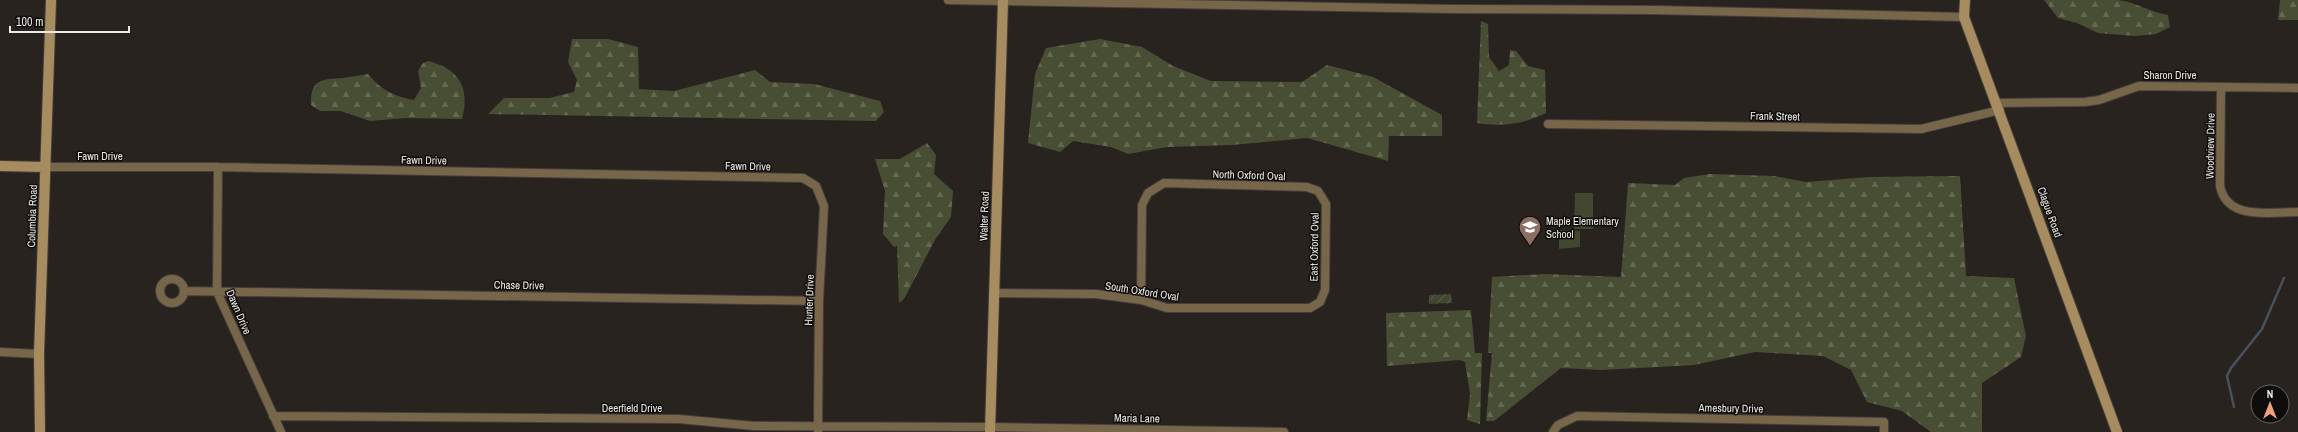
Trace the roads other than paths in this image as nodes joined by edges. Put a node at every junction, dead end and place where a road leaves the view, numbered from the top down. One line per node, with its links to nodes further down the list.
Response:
1 (51, 0): 11 (main road, Columbia Road)
2 (948, 0): 3 (street)
3 (1003, 0): 5 (street); 18 (main road, Walter Road)
4 (1965, 0): 5 (main road, Clague Road)
5 (1964, 17): 8 (main road, Clague Road)
6 (2221, 87): 7 (street, Sharon Drive); 8 (street, Sharon Drive); 15 (street, Woodview Drive)
7 (2298, 88)
8 (1999, 107): 9 (street, Frank Street); 32 (main road, Clague Road)
9 (1548, 124)
10 (0, 166): 11 (main road)
11 (45, 167): 12 (street, Fawn Drive); 23 (main road, Columbia Road)
12 (218, 167): 13 (street, Fawn Drive); 17 (street, Dawn Drive)
13 (803, 178): 20 (street, Hunter Drive)
14 (1326, 204): 19 (street, North Oxford Oval); 21 (street, East Oxford Oval)
15 (2298, 212)
16 (184, 292): 17 (street, Chase Drive)
17 (217, 292): 20 (street, Chase Drive); 24 (street, Dawn Drive)
18 (994, 293): 19 (street, South Oxford Oval); 26 (main road, Walter Road)
19 (1141, 300): 21 (street, South Oxford Oval)
20 (820, 301): 25 (street, Hunter Drive)
21 (1310, 308)
22 (0, 352): 23 (street)
23 (39, 354): 27 (main road, Columbia Road)
24 (273, 416): 25 (street, Deerfield Drive); 28 (street, Dawn Drive)
25 (818, 429): 26 (street, Deerfield Drive)
26 (990, 429): 29 (street, Maria Lane)
27 (40, 432)
28 (281, 432)
29 (1284, 432)
30 (1554, 432): 31 (street, Amesbury Drive)
31 (1884, 432)
32 (2117, 432)

